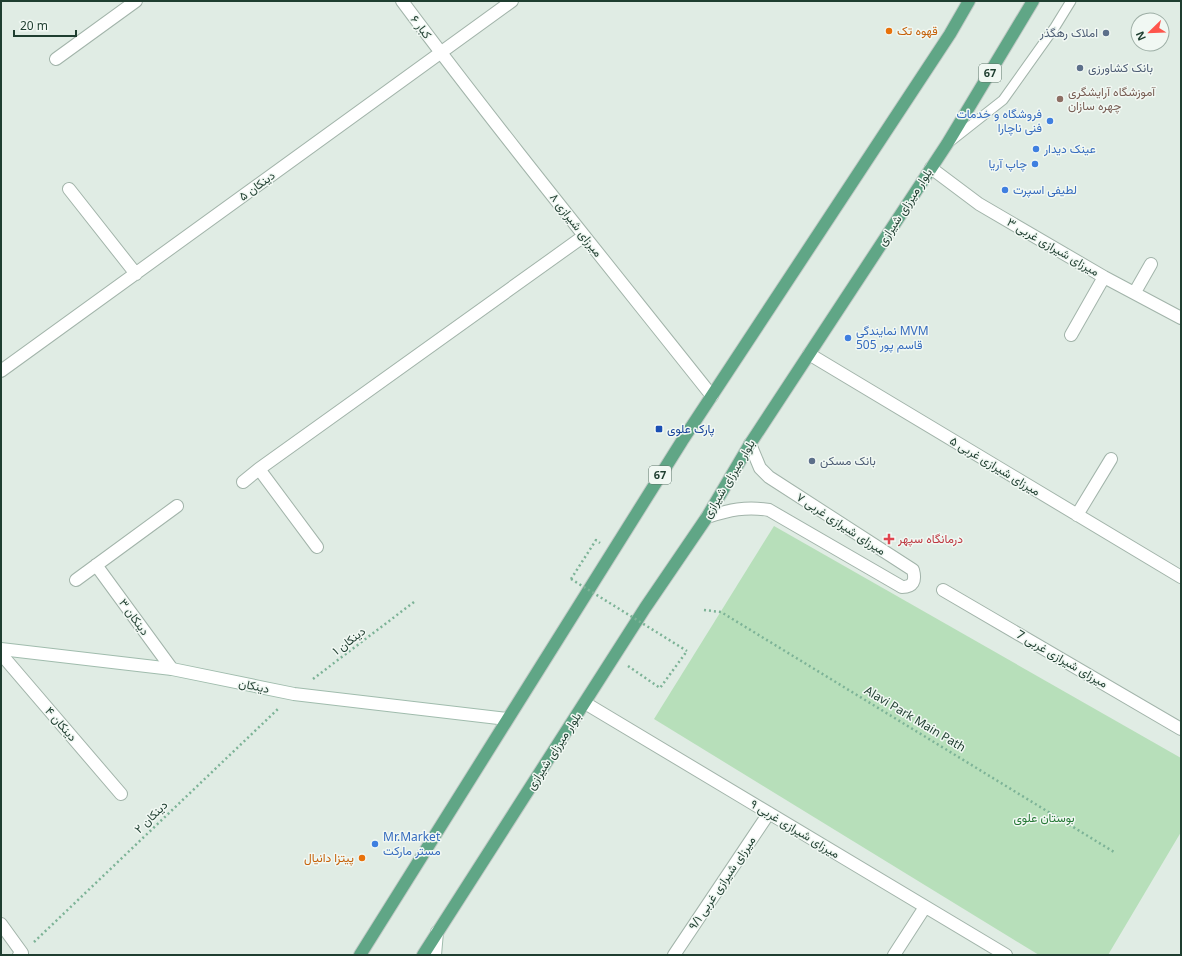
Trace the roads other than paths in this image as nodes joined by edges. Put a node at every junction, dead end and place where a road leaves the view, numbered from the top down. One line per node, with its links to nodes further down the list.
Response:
1 (136, 1): 8 (street)
2 (402, 1): 7 (street, ۶ کبار)
3 (512, 1): 7 (street, ۵ دینکان)
4 (969, 1): 21 (main road, 67)
5 (1033, 1): 9 (main road, بلوار میرزای شیرازی / 67)
6 (1071, 1): 9 (lane)
7 (440, 53): 12 (street, ۸ میرزای شیرازی); 14 (street, ۵ دینکان)
8 (56, 59)
9 (947, 144): 10 (main road, بلوار میرزای شیرازی / 67)
10 (931, 168): 15 (street, ۳ میرزای شیرازی غربی); 19 (main road, بلوار میرزای شیرازی / 67)
11 (69, 189): 14 (street)
12 (584, 236): 21 (street, ۸ میرزای شیرازی); 24 (street)
13 (1151, 264): 16 (street)
14 (136, 274): 20 (street, ۵ دینکان)
15 (1104, 277): 16 (street, ۳ میرزای شیرازی غربی); 18 (street)
16 (1135, 292): 17 (street, ۳ میرزای شیرازی غربی)
17 (1181, 318)
18 (1071, 335)
19 (809, 354): 22 (main road, بلوار میرزای شیرازی / 67); 27 (street, ۵ میرزای شیرازی غربی)
20 (1, 371)
21 (712, 396): 38 (main road, 67)
22 (750, 444): 28 (main road, بلوار میرزای شیرازی / 67); 28 (street, ۷ میرزای شیرازی غربی)
23 (1111, 459): 27 (street)
24 (259, 469): 25 (street); 29 (street)
25 (243, 482)
26 (177, 506): 30 (street)
27 (1077, 515): 31 (street, ۵ میرزای شیرازی غربی)
28 (707, 517): 37 (main road, بلوار میرزای شیرازی / 67)
29 (317, 548)
30 (96, 565): 32 (street); 36 (street, ۳ دینکان)
31 (1181, 577)
32 (76, 580)
33 (943, 590): 39 (street, میرزای شیرازی غربی 7)
34 (1, 649): 36 (street, دینکان)
35 (1, 654): 40 (street, دینکان ۴)
36 (172, 669): 38 (street, دینکان)
37 (585, 703): 41 (street, میرزای شیرازی غربی ۹); 44 (main road, بلوار میرزای شیرازی / 67)
38 (507, 719): 47 (main road, 67)
39 (1181, 729)
40 (121, 794)
41 (769, 813): 42 (street, میرزای شیرازی غربی ۹); 46 (street, میرزای شیرازی غربی ۹/۱)
42 (925, 907): 50 (street); 51 (street, میرزای شیرازی غربی ۹)
43 (1, 924): 45 (street)
44 (437, 932): 48 (main road, بلوار میرزای شیرازی / 67); 49 (street)
45 (20, 954)
46 (675, 954)
47 (360, 955)
48 (423, 955)
49 (435, 955)
50 (894, 955)
51 (1006, 955)

